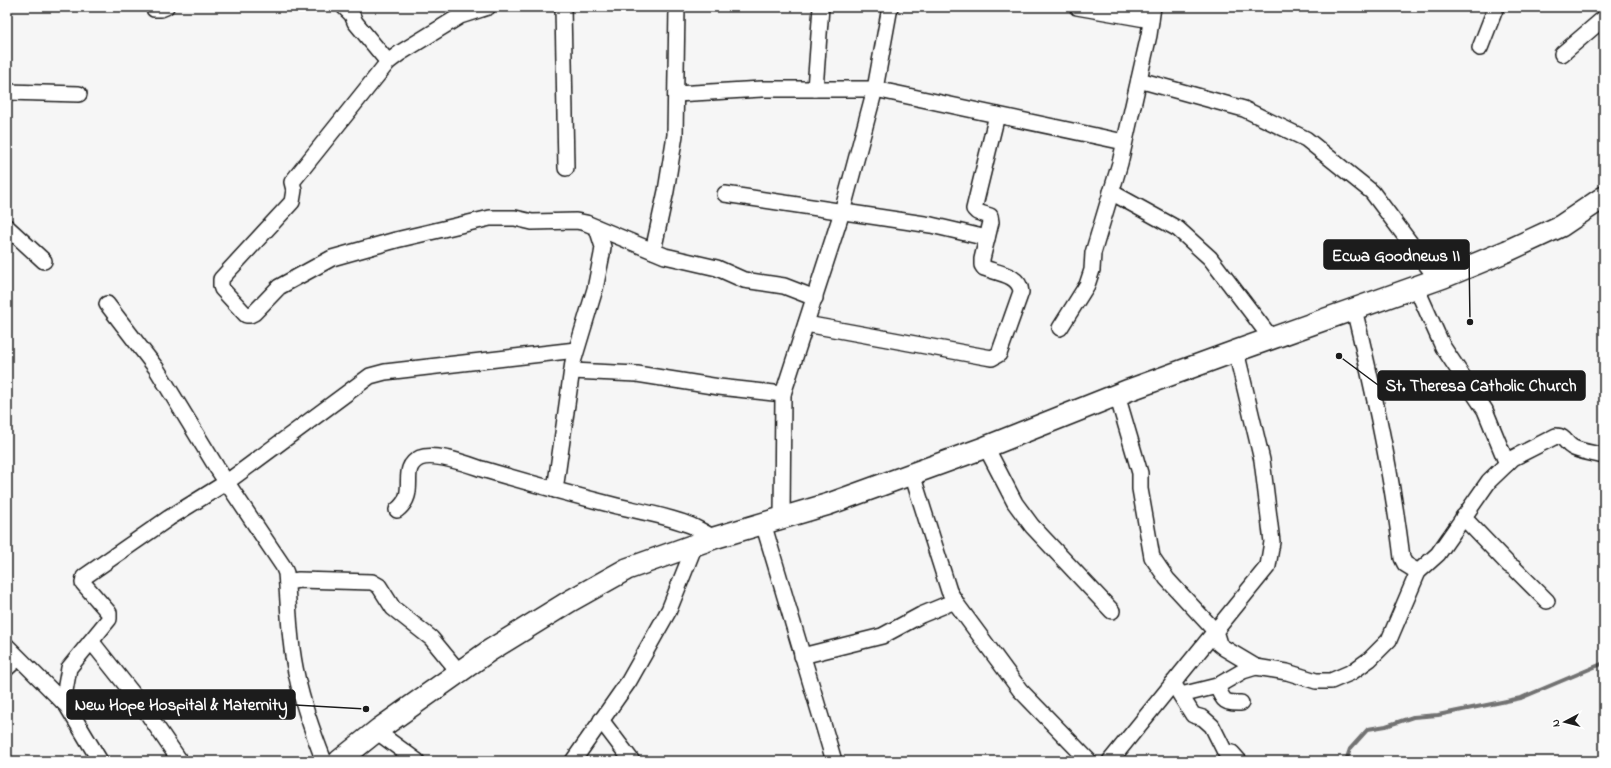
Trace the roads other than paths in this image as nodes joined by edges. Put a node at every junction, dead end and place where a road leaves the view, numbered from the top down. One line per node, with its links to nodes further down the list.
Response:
1 (153, 7): 2 (street)
2 (166, 7)
3 (344, 7): 15 (street)
4 (488, 7): 15 (street)
5 (564, 7): 24 (street)
6 (677, 7): 21 (street)
7 (821, 7): 17 (street)
8 (890, 7): 18 (street)
9 (1077, 7): 11 (street)
10 (1496, 7): 13 (street)
11 (1152, 13): 16 (street)
12 (1604, 18): 14 (street)
13 (1480, 48)
14 (1562, 54)
15 (388, 62): 30 (street)
16 (1139, 80): 23 (street); 34 (street)
17 (815, 89): 18 (street); 21 (street)
18 (875, 89): 22 (street); 28 (street)
19 (7, 92): 20 (street)
20 (79, 94)
21 (676, 94): 32 (street)
22 (997, 114): 23 (street); 31 (street)
23 (1124, 142): 25 (street)
24 (566, 168)
25 (1111, 192): 40 (street); 41 (street)
26 (725, 194): 28 (street)
27 (1604, 197): 34 (street)
28 (842, 212): 31 (street); 36 (street)
29 (7, 227): 33 (street)
30 (597, 228): 32 (street); 42 (street)
31 (987, 238): 39 (street)
32 (653, 251): 36 (street)
33 (44, 261)
34 (1438, 280): 35 (street)
35 (1416, 287): 38 (street); 49 (street)
36 (815, 298): 39 (street)
37 (107, 304): 51 (street)
38 (1354, 309): 41 (street); 57 (street)
39 (806, 324): 45 (street)
40 (1060, 328)
41 (1271, 338): 43 (street)
42 (576, 350): 44 (street); 51 (street)
43 (1236, 351): 46 (street); 62 (street)
44 (572, 371): 45 (street); 52 (street)
45 (783, 394): 55 (street)
46 (1117, 395): 47 (street); 62 (street)
47 (986, 447): 50 (street); 61 (street)
48 (1604, 456): 49 (street)
49 (1507, 464): 54 (street)
50 (912, 474): 55 (street); 59 (street)
51 (227, 482): 58 (street); 63 (street)
52 (555, 490): 53 (street); 56 (street)
53 (397, 510)
54 (1463, 517): 57 (street); 60 (street)
55 (773, 521): 56 (street); 65 (street)
56 (704, 541): 68 (street); 75 (street)
57 (1418, 572): 67 (street)
58 (286, 582): 68 (street); 79 (street)
59 (955, 601): 65 (street); 85 (street)
60 (1547, 601)
61 (1112, 611)
62 (1215, 632): 67 (street); 72 (street)
63 (91, 641): 69 (street); 78 (street)
64 (7, 646): 66 (street)
65 (802, 656): 84 (street)
66 (12, 663): 70 (street)
67 (1256, 667): 71 (street)
68 (459, 672): 76 (street)
69 (68, 673): 70 (street); 73 (street)
70 (43, 682): 73 (street)
71 (1217, 686): 72 (street); 74 (street)
72 (1177, 689): 86 (street); 87 (street)
73 (63, 702): 77 (street)
74 (1241, 703)
75 (601, 720): 82 (street); 83 (street)
76 (376, 731): 80 (street); 81 (street)
77 (100, 761)
78 (180, 761)
79 (324, 761)
80 (340, 761)
81 (417, 761)
82 (573, 761)
83 (632, 761)
84 (834, 761)
85 (1089, 761)
86 (1110, 761)
87 (1239, 761)

